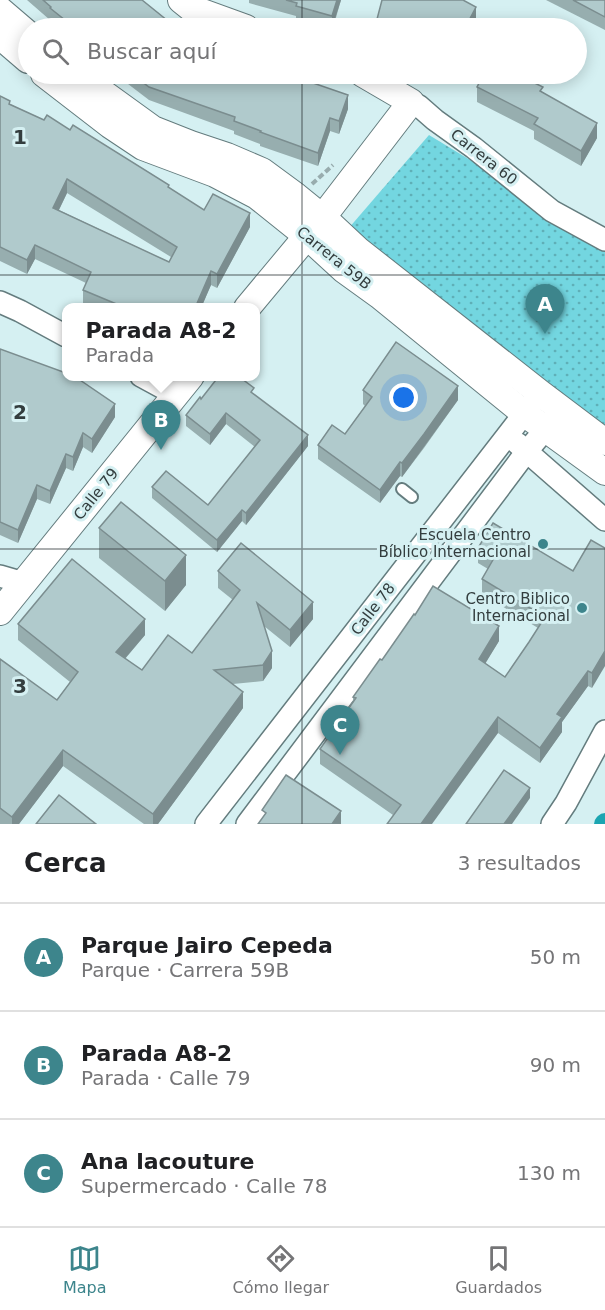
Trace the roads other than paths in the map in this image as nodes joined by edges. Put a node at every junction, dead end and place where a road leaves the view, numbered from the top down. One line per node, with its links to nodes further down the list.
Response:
1 (188, 3): 3 (street)
2 (0, 10): 4 (street)
3 (223, 18)
4 (18, 25)
5 (0, 36): 6 (street)
6 (18, 51)
7 (75, 84): 10 (street, Carrera 59B)
8 (380, 84): 9 (street, Carrera 60)
9 (411, 102): 10 (street); 11 (street, Carrera 60)
10 (315, 227): 13 (street); 17 (street, Carrera 59B); 19 (street, Carrera 59B)
11 (605, 240)
12 (0, 302): 14 (street)
13 (251, 303)
14 (62, 334)
15 (162, 381): 16 (street)
16 (184, 386): 29 (street, Calle 79)
17 (540, 393): 18 (street, Carrera 59B); 19 (street, Calle 78)
18 (561, 409): 20 (street, Calle 78); 22 (street, Carrera 59B)
19 (525, 414): 20 (street, Carrera 59B); 21 (street, Calle 78)
20 (546, 429): 23 (street, Calle 78); 24 (street, Carrera 59B)
21 (508, 436): 23 (street); 32 (street, Calle 78)
22 (605, 442)
23 (527, 451): 27 (street); 33 (street, Calle 78)
24 (605, 472)
25 (402, 489): 26 (lane)
26 (412, 497)
27 (605, 520)
28 (0, 576): 29 (street)
29 (24, 583): 30 (street, Calle 79)
30 (0, 612)
31 (605, 731): 34 (street)
32 (206, 824)
33 (247, 824)
34 (552, 824)

